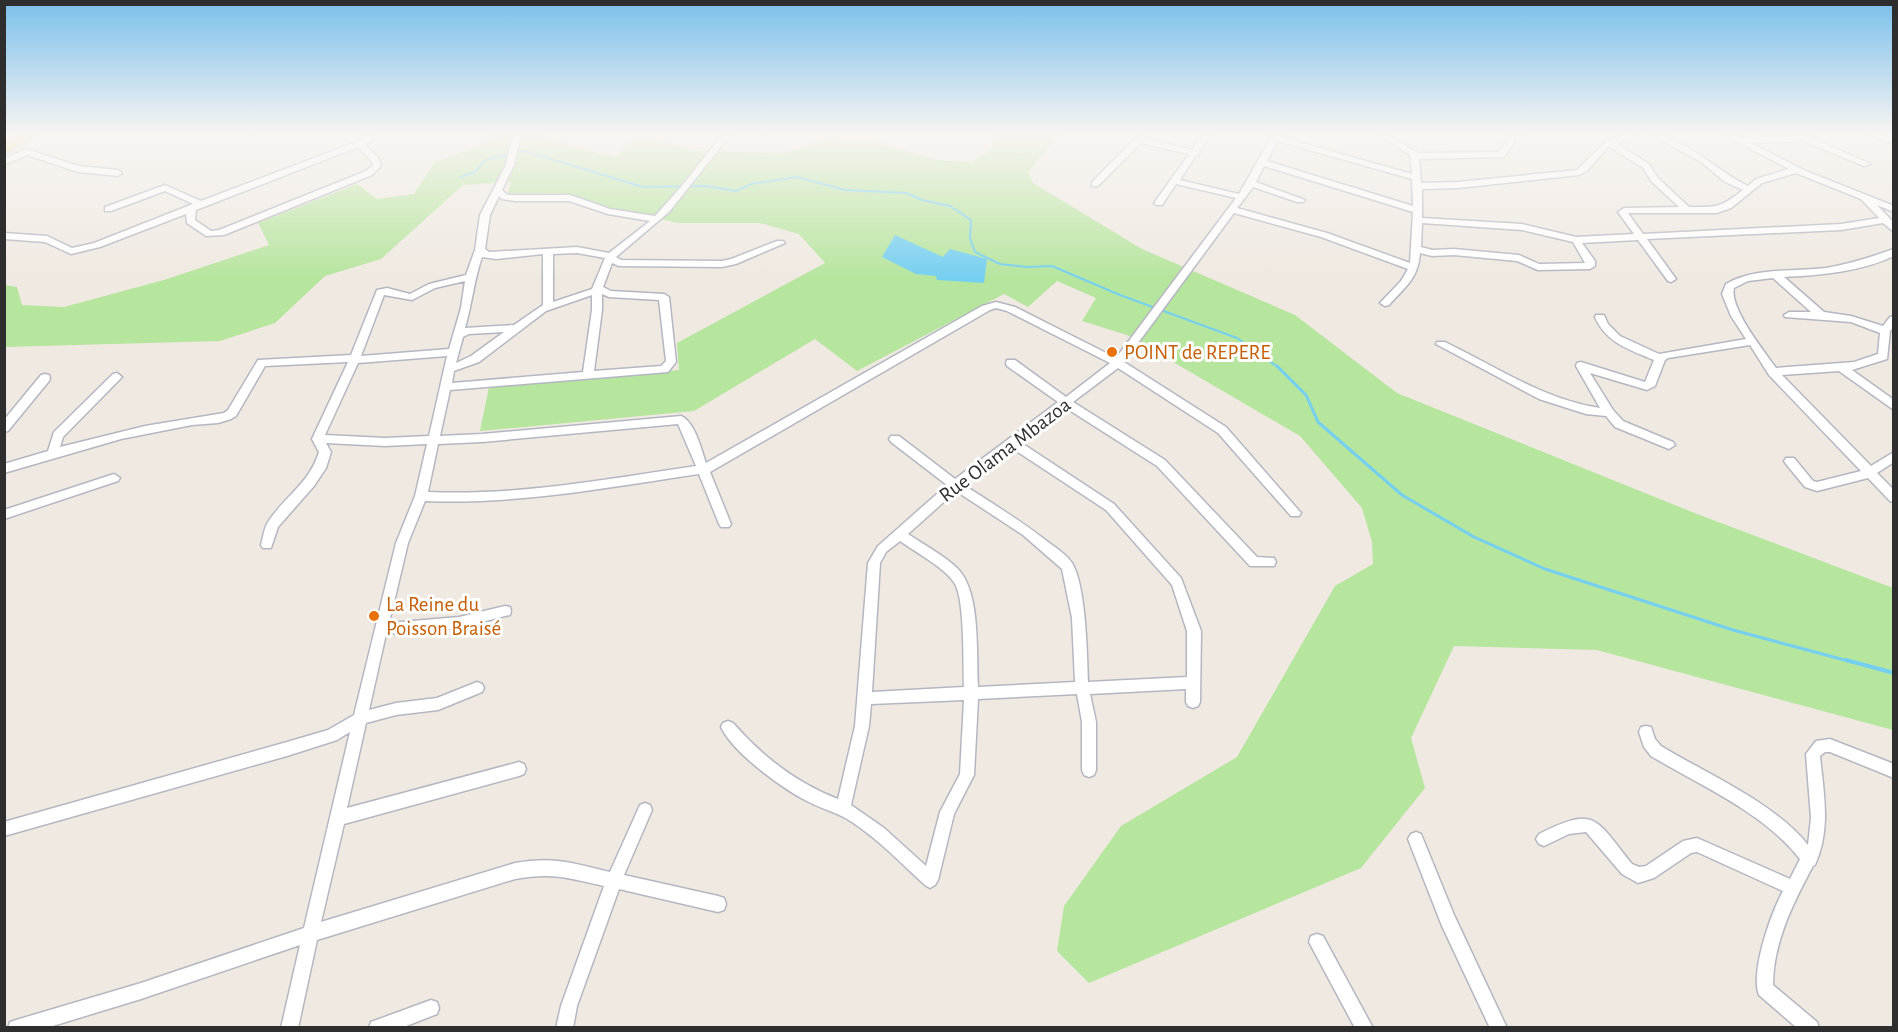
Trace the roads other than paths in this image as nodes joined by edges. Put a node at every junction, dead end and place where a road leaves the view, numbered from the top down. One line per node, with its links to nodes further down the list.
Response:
1 (261, 182): 22 (street)
2 (347, 182): 25 (street)
3 (500, 182): 17 (street)
4 (689, 182): 29 (street)
5 (1173, 182): 21 (street)
6 (1179, 182): 19 (street)
7 (1320, 182): 28 (street)
8 (1417, 182): 28 (street)
9 (1419, 182): 10 (street)
10 (1484, 182)
11 (1657, 182): 27 (street)
12 (1733, 182): 16 (street)
13 (1757, 182): 16 (street)
14 (1828, 182): 18 (street)
15 (1251, 183): 19 (street, Rue Olama Mbazoa); 20 (street)
16 (1748, 189): 27 (street)
17 (495, 190): 29 (street); 37 (street)
18 (1861, 195): 23 (street); 30 (street)
19 (1241, 197): 26 (street, Rue Olama Mbazoa)
20 (1300, 200)
21 (1159, 203)
22 (202, 205): 24 (street); 25 (street)
23 (1893, 208)
24 (108, 209)
25 (192, 209): 32 (street)
26 (1232, 210): 41 (street); 61 (street, Rue Olama Mbazoa)
27 (1687, 210): 33 (street)
28 (1418, 215): 34 (street); 36 (street)
29 (656, 219): 40 (street)
30 (1883, 220): 31 (street); 33 (street)
31 (1893, 229)
32 (4, 236)
33 (1640, 237): 34 (street); 44 (street)
34 (1576, 240): 36 (street)
35 (780, 243): 40 (street)
36 (1415, 249): 41 (street)
37 (480, 250): 38 (street); 42 (street)
38 (548, 252): 40 (street); 47 (street)
39 (1893, 254): 43 (street)
40 (611, 256): 45 (street)
41 (1414, 268): 46 (street)
42 (470, 276): 54 (street); 59 (street)
43 (1777, 276): 49 (street); 55 (street)
44 (1671, 279)
45 (597, 288): 47 (street); 65 (street); 65 (street)
46 (1385, 303)
47 (548, 306): 52 (street)
48 (1789, 315): 49 (street)
49 (1821, 315): 53 (street)
50 (1600, 317): 58 (street)
51 (1893, 319): 53 (street)
52 (518, 327): 54 (street); 63 (street)
53 (1885, 331): 62 (street)
54 (457, 335): 57 (street)
55 (1753, 341): 58 (street); 64 (street)
56 (1441, 344): 71 (street)
57 (453, 352): 59 (street); 63 (street)
58 (1660, 358): 71 (street)
59 (355, 359): 73 (street); 78 (street)
60 (1011, 363): 69 (street)
61 (1118, 363): 69 (street, Rue Olama Mbazoa); 82 (street); 88 (street)
62 (1842, 368): 64 (street); 70 (street)
63 (450, 369): 68 (street)
64 (1773, 372): 83 (street)
65 (588, 375): 68 (street)
66 (117, 377): 78 (street)
67 (45, 378): 72 (street)
68 (446, 387): 75 (street)
69 (1067, 403): 76 (street, Rue Olama Mbazoa); 93 (street)
70 (1893, 406)
71 (1609, 413): 77 (street)
72 (4, 428)
73 (318, 439): 75 (street); 92 (street)
74 (895, 439): 85 (street)
75 (435, 440): 82 (street); 86 (street)
76 (1013, 443): 85 (street, Rue Olama Mbazoa); 96 (street)
77 (1669, 445)
78 (52, 453): 81 (street)
79 (1893, 456): 83 (street)
80 (1790, 461): 83 (street)
81 (4, 469)
82 (705, 470): 86 (street); 90 (street)
83 (1868, 474): 87 (street)
84 (114, 478): 89 (street)
85 (955, 485): 91 (street, Rue Olama Mbazoa); 97 (street)
86 (421, 496): 95 (street)
87 (1893, 498)
88 (1295, 513)
89 (4, 515)
90 (725, 524)
91 (899, 534): 99 (street); 100 (street, Rue Olama Mbazoa)
92 (267, 545)
93 (1269, 562)
94 (506, 611): 95 (street)
95 (381, 629): 102 (street)
96 (1193, 683): 97 (street); 101 (street)
97 (1082, 687): 99 (street); 106 (street)
98 (477, 688): 102 (street)
99 (971, 693): 100 (street); 108 (street)
100 (865, 698): 108 (street, Rue Olama Mbazoa)
101 (1193, 702)
102 (361, 718): 110 (street); 111 (street)
103 (728, 728): 108 (street)
104 (1646, 732): 114 (street)
105 (519, 769): 110 (street)
106 (1089, 770)
107 (1893, 771): 114 (street)
108 (843, 809)
109 (645, 810): 115 (street)
110 (338, 818): 118 (street)
111 (4, 830)
112 (1416, 839): 126 (street)
113 (1544, 839): 116 (street)
114 (1810, 860): 116 (street)
115 (614, 880): 117 (street); 118 (street); 124 (street)
116 (1792, 888): 127 (street)
117 (718, 904)
118 (313, 933): 121 (street); 122 (street)
119 (1317, 942): 125 (street)
120 (431, 1008): 123 (street)
121 (16, 1028)
122 (289, 1028)
123 (377, 1028)
124 (564, 1028)
125 (1365, 1028)
126 (1499, 1028)
127 (1811, 1028)

